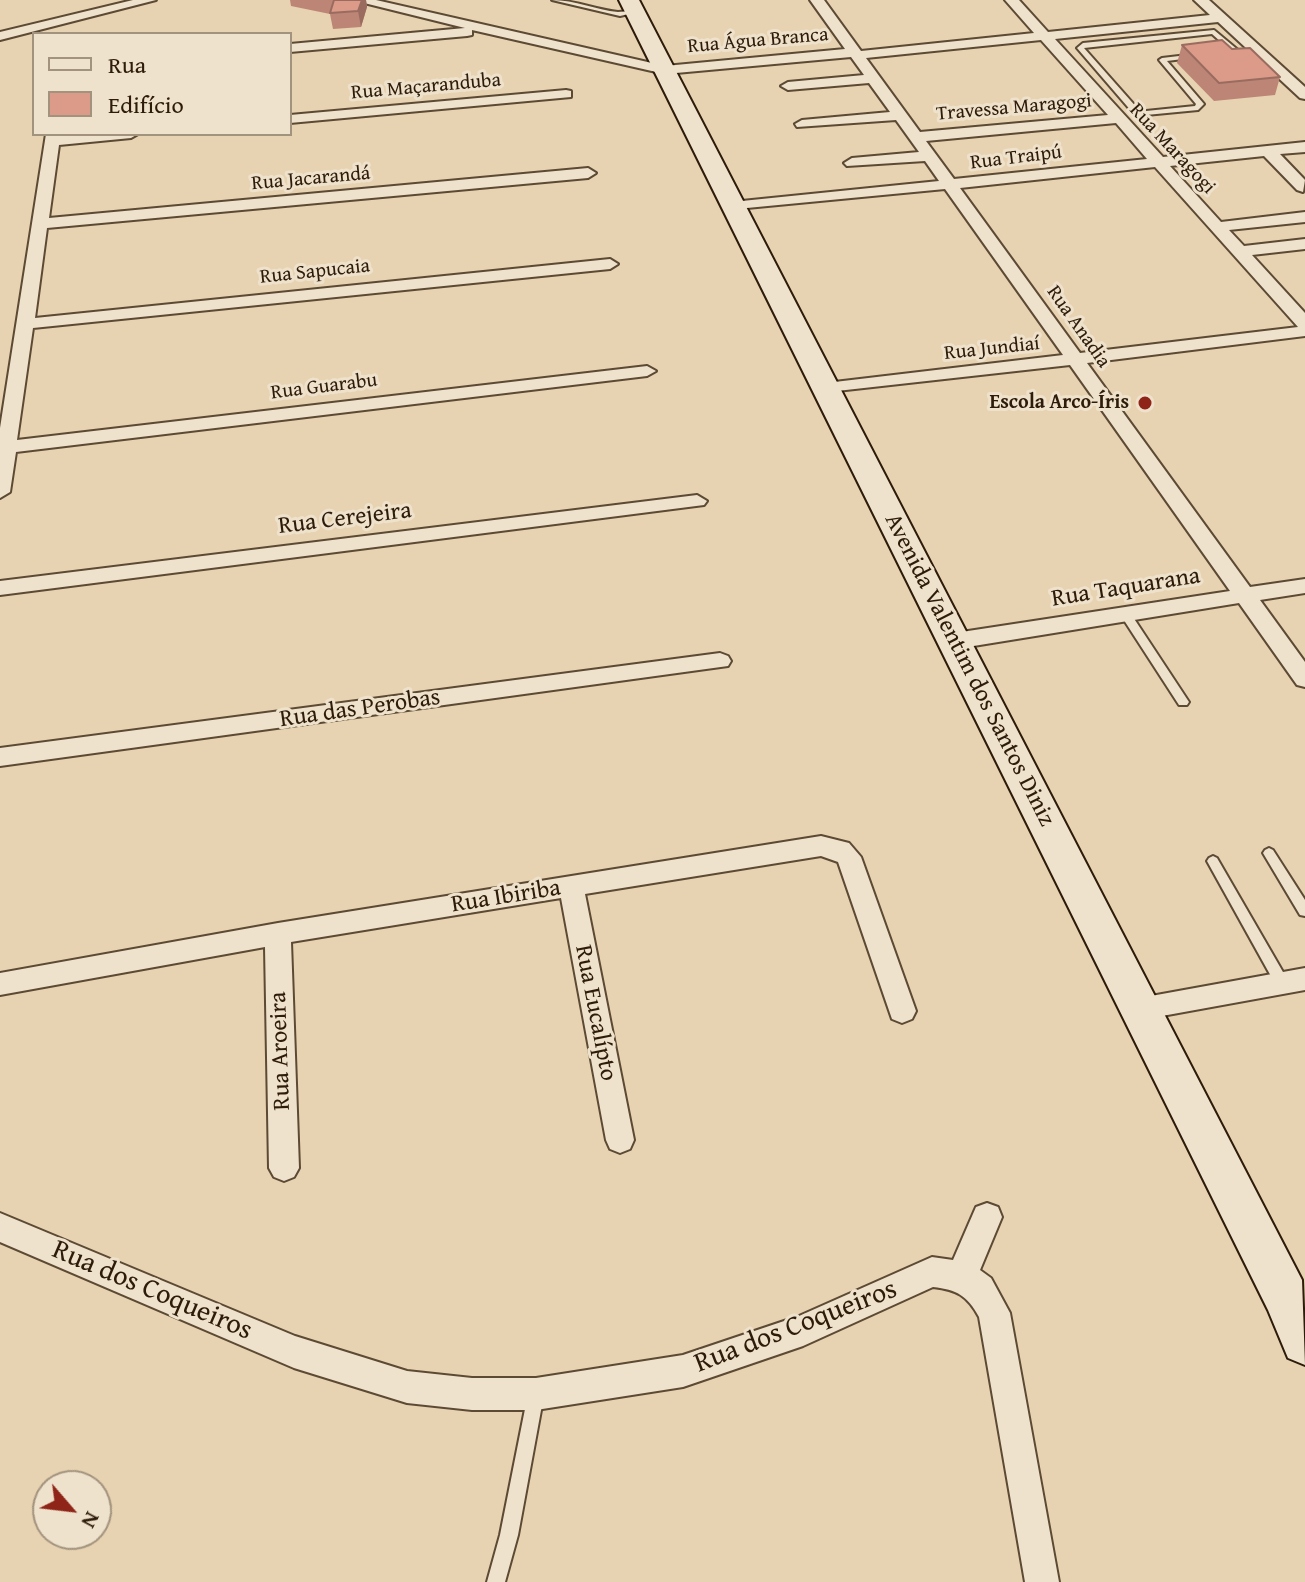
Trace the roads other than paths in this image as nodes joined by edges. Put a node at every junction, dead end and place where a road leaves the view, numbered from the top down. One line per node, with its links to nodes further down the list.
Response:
1 (149, 0): 8 (street)
2 (359, 0): 10 (street)
3 (555, 0): 7 (lane)
4 (817, 0): 17 (street, Rua Anadia)
5 (1012, 0): 14 (street, Rua Maragogi)
6 (1201, 0): 9 (street)
7 (632, 6): 18 (street, Avenida Valentim dos Santos Diniz)
8 (66, 13): 12 (street); 13 (street)
9 (1221, 18): 11 (street, Rua Água Branca); 20 (street)
10 (468, 29): 16 (street, Rua Água Branca); 18 (street, Rua Água Branca)
11 (1124, 31): 14 (street, Rua Água Branca); 15 (lane); 15 (lane); 15 (lane)
12 (63, 32)
13 (0, 36)
14 (1045, 36): 17 (street, Rua Água Branca); 26 (street, Rua Maragogi)
15 (1140, 38)
16 (292, 48)
17 (856, 53): 18 (street, Rua Água Branca); 19 (street, Rua Anadia)
18 (665, 70): 39 (street, Avenida Valentim dos Santos Diniz)
19 (874, 78): 21 (street); 24 (street, Rua Anadia)
20 (1297, 81): 23 (street)
21 (788, 86)
22 (566, 94): 25 (street, Rua Maçaranduba)
23 (1305, 95)
24 (900, 115): 27 (street); 29 (street, Rua Anadia)
25 (292, 119)
26 (1116, 119): 29 (street, Travessa Maragogi); 35 (street, Rua Maragogi)
27 (802, 124)
28 (92, 136): 30 (street)
29 (915, 137): 33 (street, Rua Anadia)
30 (52, 138): 41 (street)
31 (1305, 147): 32 (street, Rua Traipú)
32 (1268, 151): 35 (street, Rua Traipú); 38 (street)
33 (929, 156): 34 (street); 37 (street, Rua Anadia)
34 (852, 163)
35 (1157, 163): 37 (street, Rua Traipú); 42 (street, Rua Maragogi)
36 (588, 173): 41 (street, Rua Jacarandá)
37 (952, 186): 39 (street, Rua Traipú); 49 (street, Rua Anadia)
38 (1303, 187)
39 (732, 207): 51 (street, Avenida Valentim dos Santos Diniz)
40 (1305, 217): 42 (street)
41 (38, 224): 46 (street)
42 (1217, 227): 44 (street, Rua Maragogi)
43 (1305, 244): 44 (street)
44 (1239, 252): 47 (street, Rua Maragogi)
45 (610, 264): 46 (street, Rua Sapucaia)
46 (24, 324): 52 (street)
47 (1305, 324)
48 (1305, 331): 49 (street, Rua Jundiaí)
49 (1075, 361): 51 (street, Rua Jundiaí); 57 (street, Rua Anadia)
50 (647, 371): 52 (street, Rua Guarabu)
51 (826, 389): 59 (street, Avenida Valentim dos Santos Diniz)
52 (7, 447): 53 (street)
53 (0, 489)
54 (697, 501): 56 (street, Rua Cerejeira)
55 (1305, 586): 57 (street, Rua Taquarana)
56 (0, 588)
57 (1245, 596): 58 (street, Rua Taquarana); 61 (street, Rua Anadia)
58 (1125, 614): 59 (street, Rua Taquarana); 62 (lane)
59 (955, 641): 71 (street, Avenida Valentim dos Santos Diniz)
60 (720, 661): 63 (street, Rua das Perobas)
61 (1305, 679)
62 (1183, 702)
63 (0, 757)
64 (1269, 853): 67 (lane)
65 (1213, 861): 69 (lane)
66 (571, 886): 68 (street, Rua Ibiriba); 72 (street, Rua Ibiriba); 73 (street, Rua Eucalípto)
67 (1305, 911)
68 (278, 934): 70 (street, Rua Ibiriba); 74 (street, Rua Aroeira)
69 (1294, 981): 71 (street)
70 (0, 984)
71 (1140, 1009): 78 (street, Avenida Valentim dos Santos Diniz)
72 (902, 1011)
73 (620, 1140)
74 (284, 1168)
75 (987, 1217): 77 (street)
76 (0, 1227): 79 (street, Rua dos Coqueiros)
77 (962, 1276): 79 (street, Rua dos Coqueiros); 81 (street)
78 (1305, 1341)
79 (536, 1394): 80 (lane)
80 (496, 1582)
81 (1042, 1582)

